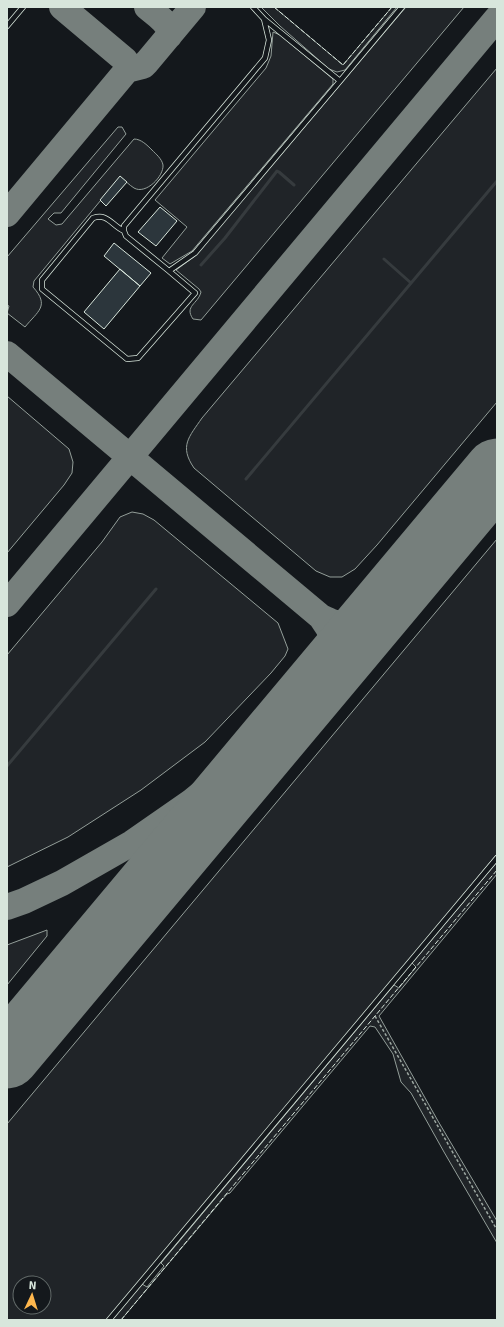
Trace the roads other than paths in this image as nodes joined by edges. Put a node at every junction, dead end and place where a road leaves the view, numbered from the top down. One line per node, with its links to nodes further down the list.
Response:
1 (23, 7): 5 (lane)
2 (253, 7): 4 (lane)
3 (402, 7): 6 (lane)
4 (264, 19): 6 (lane); 7 (lane)
5 (8, 23)
6 (340, 81): 8 (lane)
7 (124, 231): 8 (lane); 8 (lane)
8 (169, 271)
9 (497, 858): 10 (lane)
10 (109, 1320)

